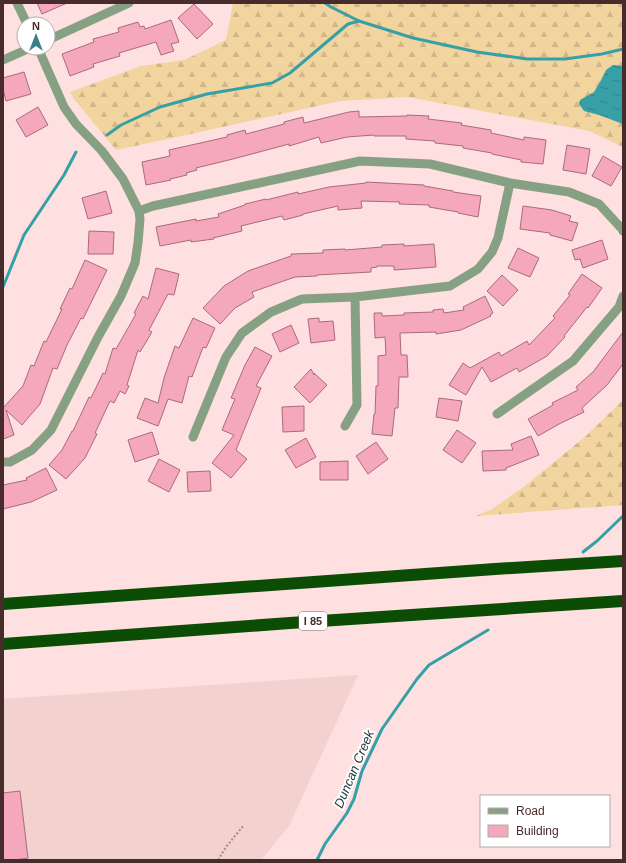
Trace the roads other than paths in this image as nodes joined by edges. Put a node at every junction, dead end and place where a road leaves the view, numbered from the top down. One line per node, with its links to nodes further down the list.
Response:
1 (17, 3): 3 (street)
2 (129, 3): 4 (street)
3 (23, 16)
4 (56, 36)
5 (16, 54): 7 (street)
6 (42, 56): 9 (street)
7 (3, 60)
8 (510, 183): 9 (street); 10 (street); 11 (street)
9 (139, 211): 16 (street)
10 (623, 231)
11 (355, 296): 14 (street); 15 (street)
12 (623, 296): 13 (street)
13 (497, 414)
14 (345, 426)
15 (192, 437)
16 (3, 462)
17 (623, 561): 19 (highway)
18 (623, 600): 20 (highway, I 85)
19 (3, 604)
20 (3, 644)

